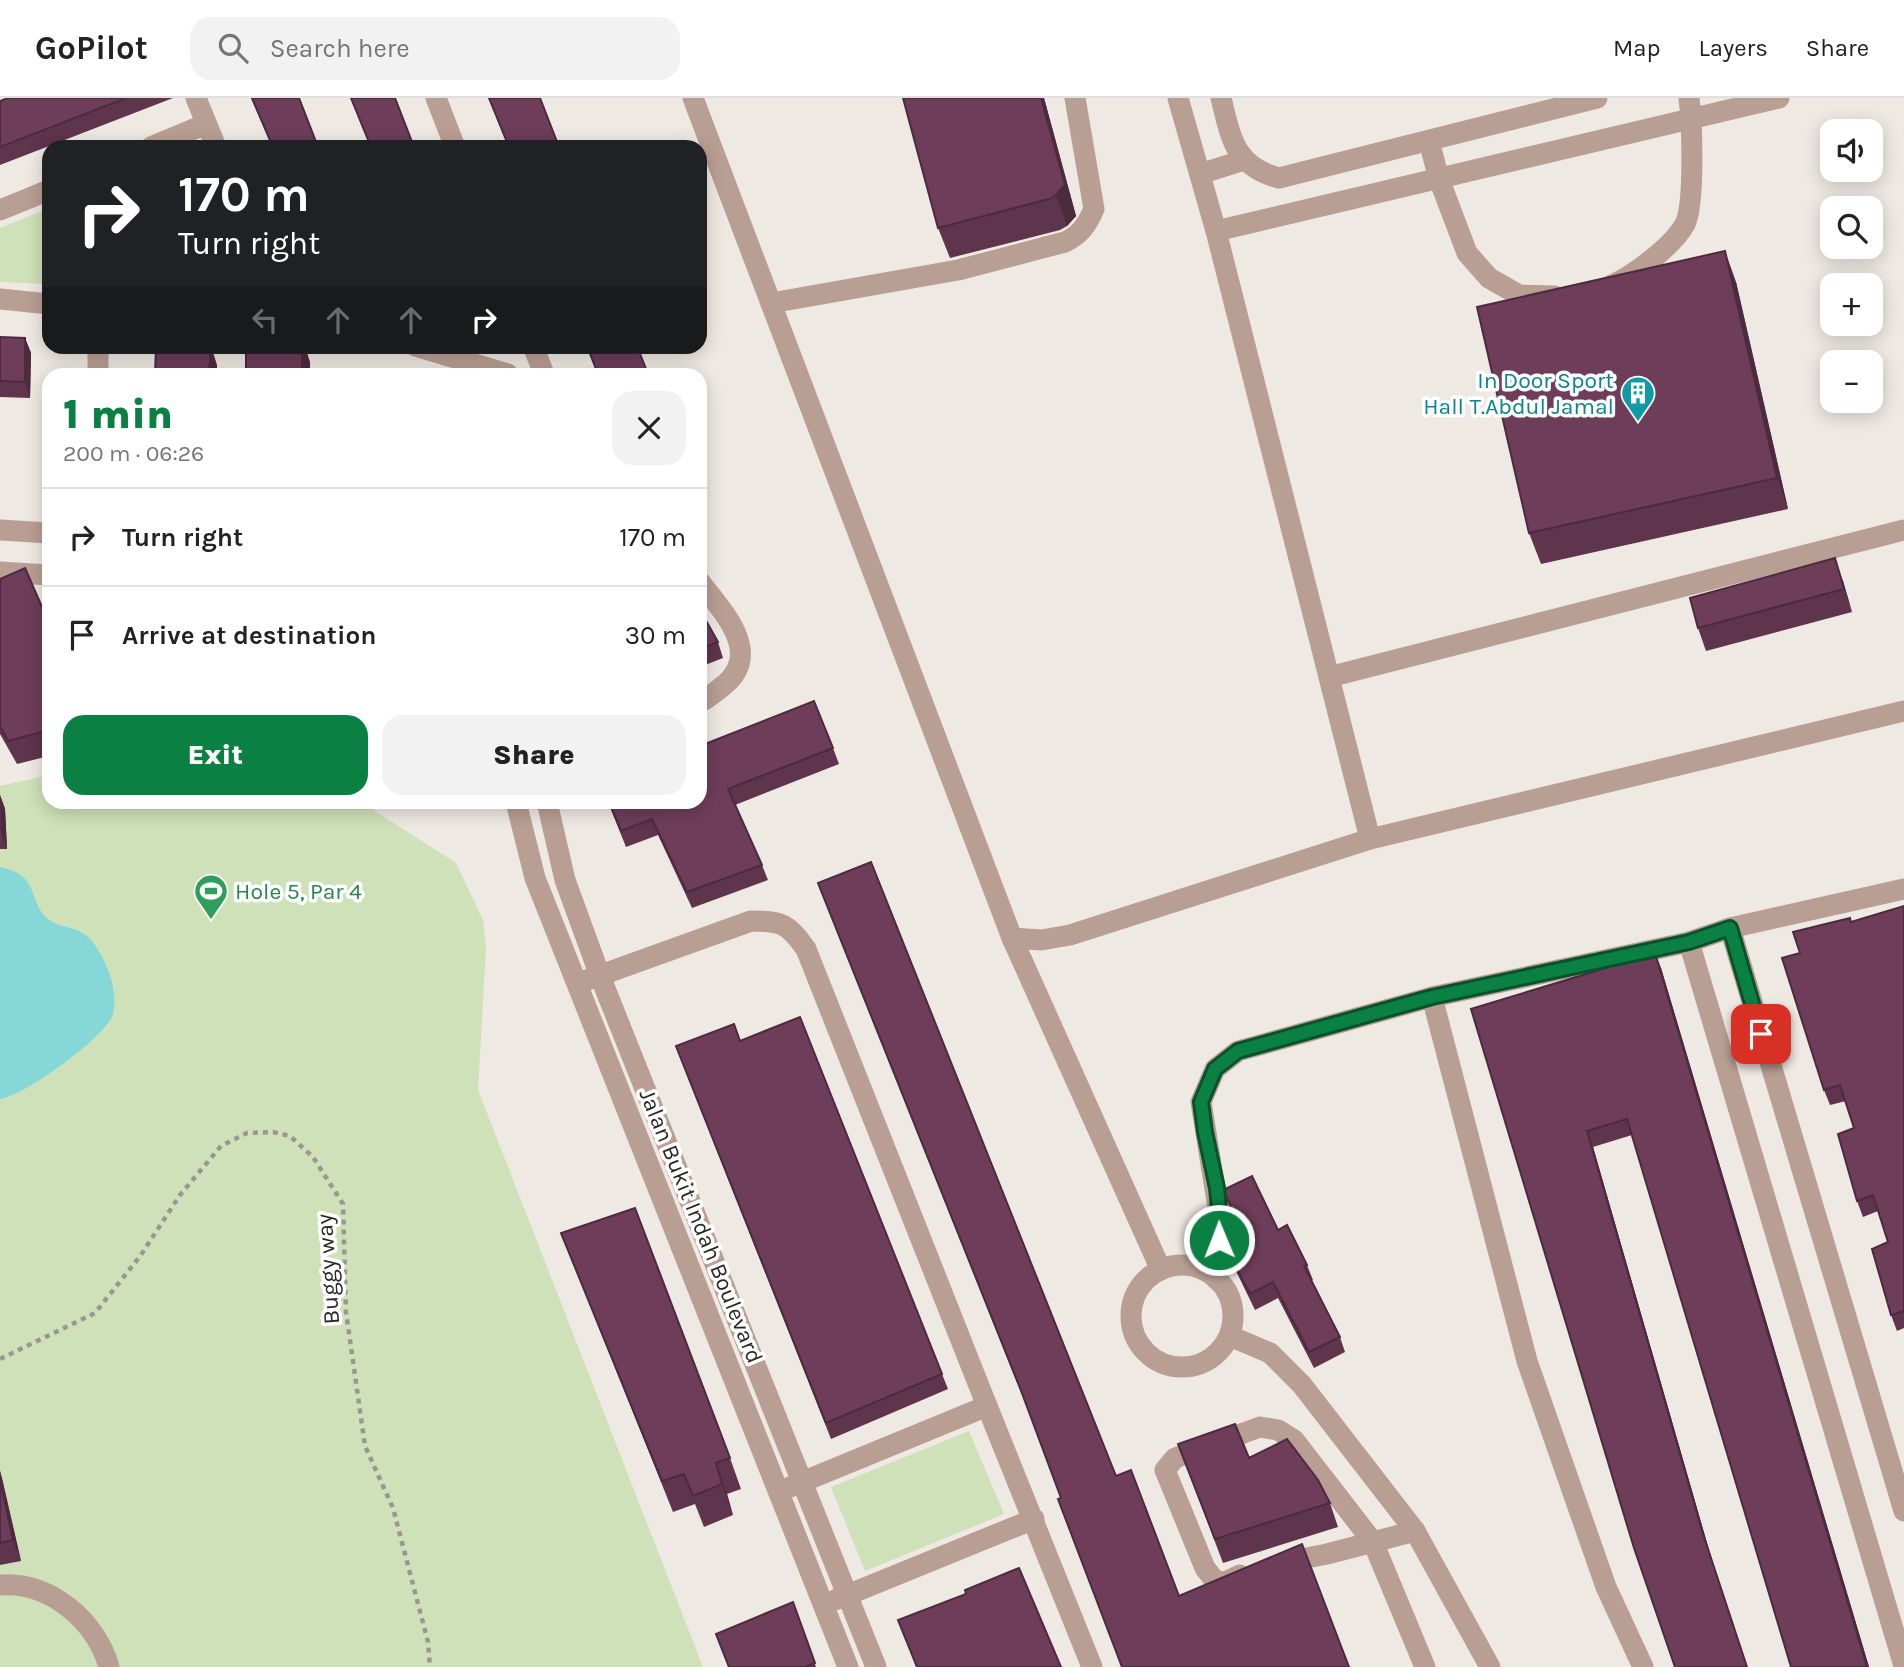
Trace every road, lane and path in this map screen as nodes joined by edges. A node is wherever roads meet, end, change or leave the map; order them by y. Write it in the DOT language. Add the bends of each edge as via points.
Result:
graph roads {
  1 [pos="196,98"];
  2 [pos="436,98"];
  3 [pos="693,98"];
  4 [pos="1075,98"];
  5 [pos="1178,98"];
  6 [pos="1221,98"];
  7 [pos="1597,98"];
  8 [pos="1779,98"];
  9 [pos="1690,108"];
  10 [pos="206,124"];
  11 [pos="168,140"];
  12 [pos="213,140"];
  13 [pos="452,140"];
  14 [pos="1429,141"];
  15 [pos="1244,160"];
  16 [pos="1200,174"];
  17 [pos="1439,178"];
  18 [pos="42,193"];
  19 [pos="0,210"];
  20 [pos="1216,231"];
  21 [pos="0,299"];
  22 [pos="42,303"];
  23 [pos="771,303"];
  24 [pos="442,354"];
  25 [pos="488,368"];
  26 [pos="0,530"];
  27 [pos="1904,530"];
  28 [pos="42,533"];
  29 [pos="4,574"];
  30 [pos="42,575"];
  31 [pos="707,591"];
  32 [pos="1328,677"];
  33 [pos="707,698"];
  34 [pos="1904,711"];
  35 [pos="518,809"];
  36 [pos="549,809"];
  37 [pos="1370,839"];
  38 [pos="1904,889"];
  39 [pos="1730,928"];
  40 [pos="1012,938"];
  41 [pos="1689,942"];
  42 [pos="600,976"];
  43 [pos="577,984"];
  44 [pos="1432,997"];
  45 [pos="1161,1270"];
  46 [pos="1217,1280"];
  47 [pos="1230,1336"];
  48 [pos="0,1359"];
  49 [pos="987,1406"];
  50 [pos="802,1482"];
  51 [pos="778,1492"];
  52 [pos="1904,1511"];
  53 [pos="1034,1519"];
  54 [pos="1415,1531"];
  55 [pos="1373,1542"];
  56 [pos="0,1585"];
  57 [pos="847,1596"];
  58 [pos="823,1604"];
  59 [pos="1904,1666"];
  60 [pos="109,1667"];
  61 [pos="430,1667"];
  62 [pos="848,1667"];
  63 [pos="876,1667"];
  64 [pos="1092,1667"];
  65 [pos="1425,1667"];
  66 [pos="1490,1667"];
  67 [pos="1643,1667"];
  1 -- 10 [label="street"];
  2 -- 13 [label="street"];
  3 -- 23 [label="street"];
  4 -- 23 [label="street" via="1094,209 1088,225 1075,237 958,270"];
  5 -- 16 [label="street"];
  6 -- 15 [label="street" via="1231,139"];
  7 -- 14 [label="street"];
  8 -- 9 [label="street"];
  9 -- 17 [label="street"];
  9 -- 17 [label="street" via="1686,222 1672,241 1624,280 1583,294 1519,295 1489,278 1467,253"];
  10 -- 11 [label="street"];
  10 -- 12 [label="street"];
  14 -- 15 [label="street" via="1279,178 1260,173"];
  14 -- 17 [label="street"];
  15 -- 16 [label="street"];
  16 -- 20 [label="street"];
  17 -- 20 [label="street"];
  18 -- 19 [label="street"];
  20 -- 32 [label="street"];
  21 -- 22 [label="street"];
  23 -- 40 [label="street"];
  24 -- 25 [label="street"];
  26 -- 28 [label="street"];
  27 -- 32 [label="street"];
  29 -- 30 [label="street"];
  31 -- 33 [label="street" via="733,625 741,653 730,680"];
  32 -- 37 [label="street"];
  34 -- 37 [label="street"];
  35 -- 43 [label="street, Jalan Bukit Indah Boulevard" via="535,878"];
  36 -- 42 [label="street" via="565,880"];
  37 -- 40 [label="street" via="1070,935"];
  38 -- 39 [label="street"];
  39 -- 41 [label="street"];
  39 -- 52 [label="street"];
  40 -- 45 [label="street"];
  41 -- 44 [label="street"];
  41 -- 59 [label="street"];
  42 -- 43 [label="street"];
  42 -- 49 [label="street" via="751,921 775,921 790,927 806,949"];
  42 -- 50 [label="street"];
  43 -- 51 [label="street, Jalan Bukit Indah Boulevard"];
  44 -- 46 [label="street" via="1238,1051 1215,1069 1201,1102 1220,1220"];
  44 -- 67 [label="street" via="1527,1361 1606,1587"];
  45 -- 46 [label="street" via="1191,1266"];
  45 -- 47 [label="street" via="1148,1278 1133,1304 1133,1331 1145,1352 1168,1366 1197,1366 1217,1354"];
  46 -- 47 [label="street" via="1232,1306"];
  47 -- 54 [label="street" via="1270,1353 1303,1385"];
  48 -- 61 [label="path, Buggy way" via="95,1313 221,1146 247,1133 289,1136 313,1157 343,1204 346,1312 365,1446 393,1508 428,1642"];
  49 -- 50 [label="street"];
  49 -- 53 [label="street"];
  50 -- 51 [label="street"];
  50 -- 57 [label="street"];
  51 -- 58 [label="street, Jalan Bukit Indah Boulevard"];
  53 -- 57 [label="street"];
  53 -- 64 [label="street"];
  54 -- 55 [label="street"];
  54 -- 66 [label="street"];
  55 -- 55 [label="street" via="1215,1581 1205,1568 1165,1470 1175,1458 1260,1427 1278,1430 1294,1440"];
  55 -- 65 [label="street"];
  56 -- 60 [label="street" via="48,1594 80,1617 104,1648"];
  57 -- 58 [label="street"];
  57 -- 63 [label="street"];
  58 -- 62 [label="street, Jalan Bukit Indah Boulevard"];
}
